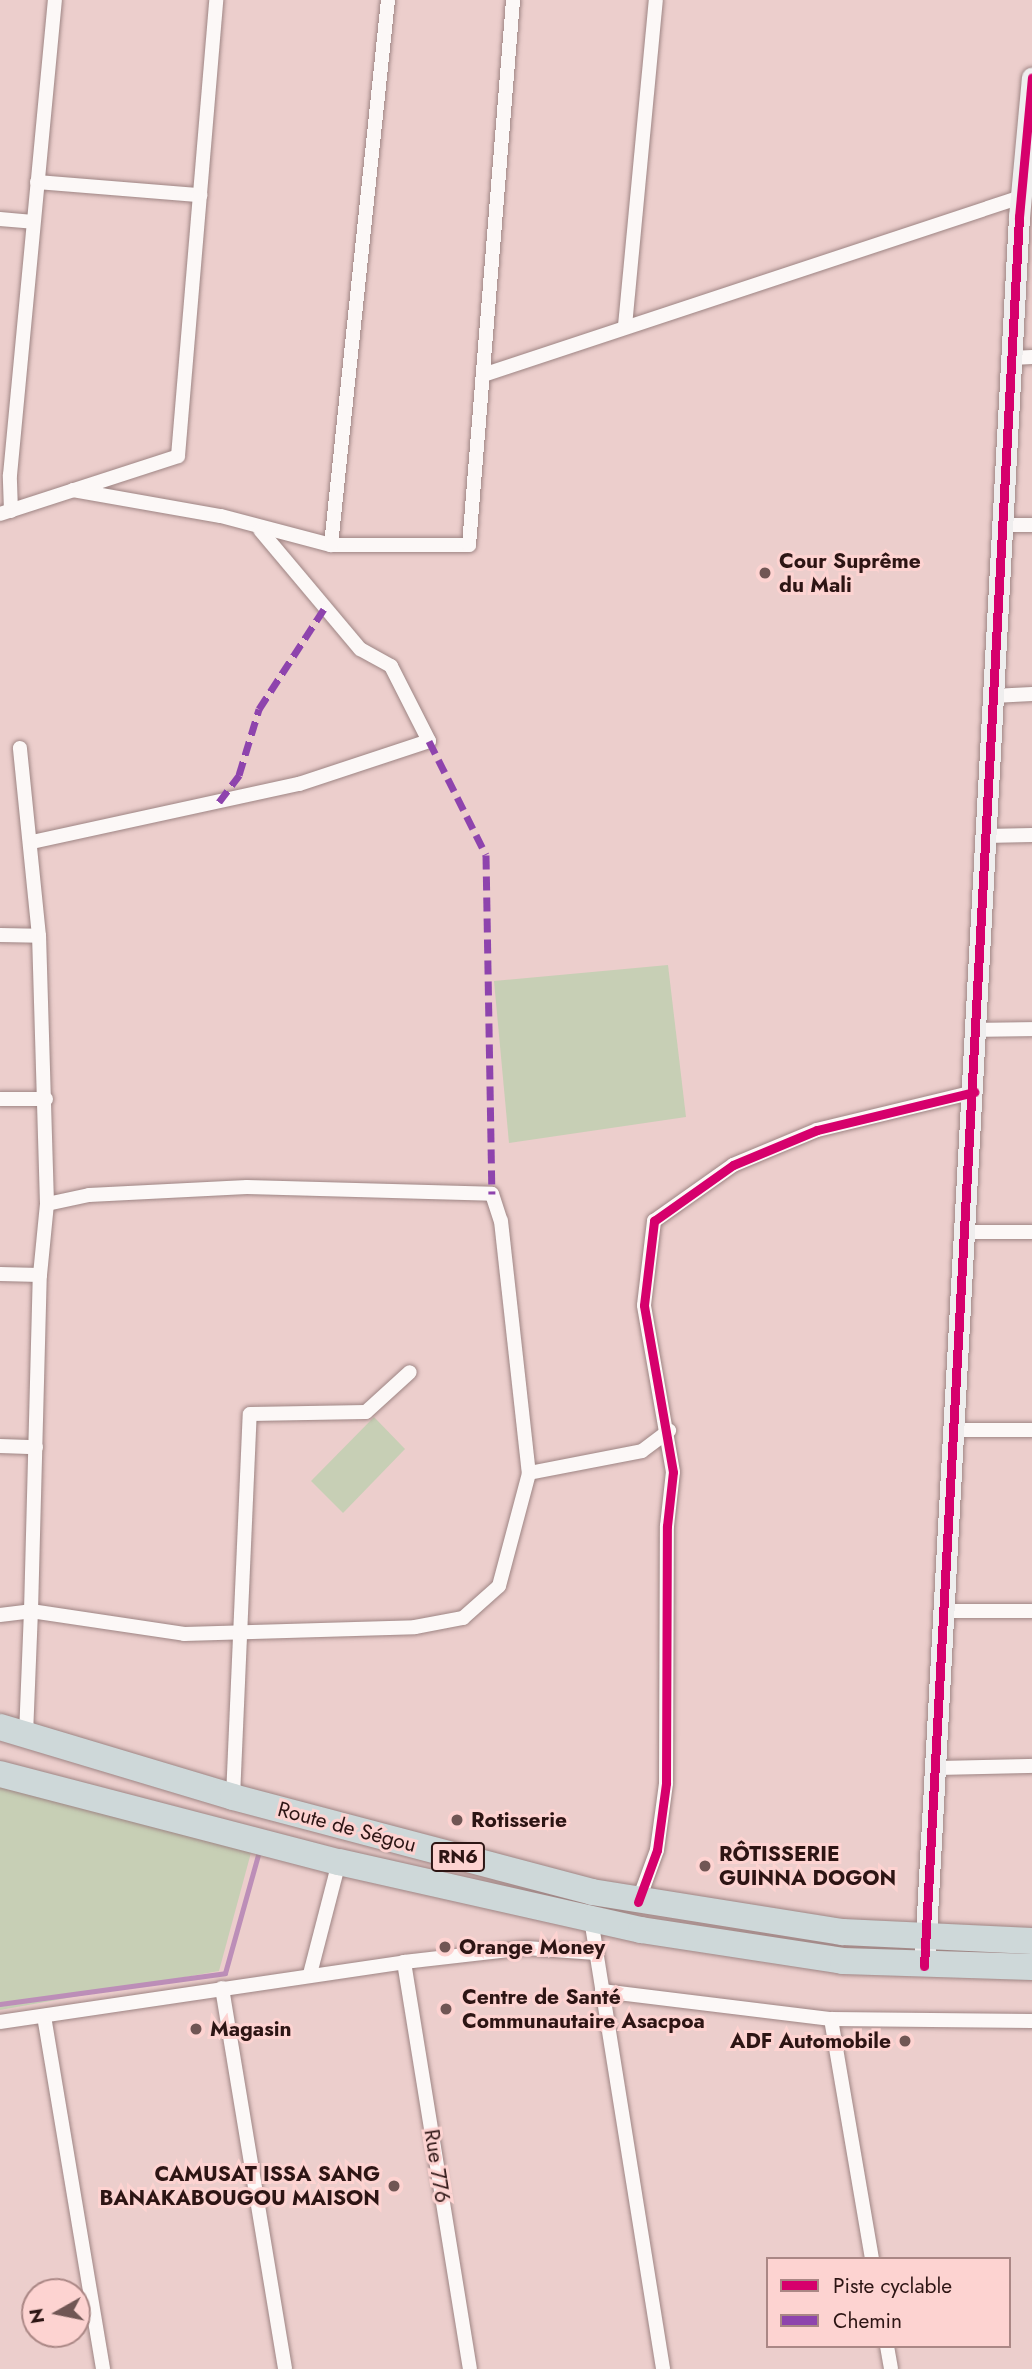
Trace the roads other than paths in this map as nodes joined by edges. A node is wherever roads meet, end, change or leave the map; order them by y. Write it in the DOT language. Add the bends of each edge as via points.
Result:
graph roads {
  1 [pos="55,0"];
  2 [pos="216,0"];
  3 [pos="388,0"];
  4 [pos="513,0"];
  5 [pos="656,0"];
  6 [pos="1032,78"];
  7 [pos="37,182"];
  8 [pos="1025,183"];
  9 [pos="200,195"];
  10 [pos="0,219"];
  11 [pos="33,222"];
  12 [pos="625,326"];
  13 [pos="1022,358"];
  14 [pos="483,375"];
  15 [pos="73,490"];
  16 [pos="5,512"];
  17 [pos="1003,525"];
  18 [pos="1032,525"];
  19 [pos="260,530"];
  20 [pos="331,545"];
  21 [pos="1032,694"];
  22 [pos="993,696"];
  23 [pos="20,748"];
  24 [pos="1032,835"];
  25 [pos="986,836"];
  26 [pos="32,842"];
  27 [pos="0,935"];
  28 [pos="39,936"];
  29 [pos="1032,1029"];
  30 [pos="976,1030"];
  31 [pos="974,1092"];
  32 [pos="0,1099"];
  33 [pos="46,1100"];
  34 [pos="47,1204"];
  35 [pos="967,1232"];
  36 [pos="1032,1232"];
  37 [pos="0,1274"];
  38 [pos="40,1275"];
  39 [pos="410,1372"];
  40 [pos="955,1430"];
  41 [pos="1032,1430"];
  42 [pos="669,1431"];
  43 [pos="0,1446"];
  44 [pos="36,1447"];
  45 [pos="529,1473"];
  46 [pos="31,1611"];
  47 [pos="943,1611"];
  48 [pos="1032,1611"];
  49 [pos="0,1615"];
  50 [pos="241,1632"];
  51 [pos="0,1727"];
  52 [pos="26,1735"];
  53 [pos="1032,1766"];
  54 [pos="934,1768"];
  55 [pos="0,1774"];
  56 [pos="233,1797"];
  57 [pos="339,1862"];
  58 [pos="638,1902"];
  59 [pos="591,1919"];
  60 [pos="926,1938"];
  61 [pos="1032,1941"];
  62 [pos="596,1953"];
  63 [pos="404,1962"];
  64 [pos="924,1966"];
  65 [pos="1032,1967"];
  66 [pos="310,1974"];
  67 [pos="222,1988"];
  68 [pos="602,1991"];
  69 [pos="44,2016"];
  70 [pos="831,2019"];
  71 [pos="1032,2021"];
  72 [pos="0,2022"];
  73 [pos="872,2257"];
  74 [pos="887,2348"];
  75 [pos="103,2369"];
  76 [pos="285,2369"];
  77 [pos="470,2369"];
  78 [pos="663,2369"];
  79 [pos="891,2369"];
  1 -- 7 [label="street"];
  2 -- 9 [label="street"];
  3 -- 20 [label="street"];
  4 -- 14 [label="street"];
  5 -- 12 [label="street"];
  6 -- 8 [label="street"];
  7 -- 9 [label="street"];
  7 -- 11 [label="street"];
  8 -- 12 [label="street"];
  8 -- 13 [label="street"];
  9 -- 15 [label="street" via="178,456"];
  10 -- 11 [label="street"];
  11 -- 16 [label="street"];
  12 -- 14 [label="street"];
  13 -- 17 [label="street"];
  14 -- 20 [label="street" via="469,545"];
  15 -- 16 [label="street"];
  15 -- 19 [label="street" via="221,516"];
  17 -- 18 [label="street"];
  17 -- 22 [label="street"];
  19 -- 20 [label="street"];
  19 -- 26 [label="street" via="360,649 391,666 429,741 299,784"];
  21 -- 22 [label="street"];
  22 -- 25 [label="street"];
  23 -- 26 [label="street"];
  24 -- 25 [label="street"];
  25 -- 30 [label="street"];
  26 -- 28 [label="street"];
  27 -- 28 [label="street"];
  28 -- 33 [label="street"];
  29 -- 30 [label="street"];
  30 -- 31 [label="street"];
  31 -- 35 [label="street"];
  31 -- 42 [label="street" via="817,1130 733,1165 654,1221 644,1305"];
  32 -- 33 [label="street"];
  33 -- 34 [label="street"];
  34 -- 38 [label="street"];
  34 -- 45 [label="street" via="89,1195 247,1187 492,1194 500,1221"];
  35 -- 36 [label="street"];
  35 -- 40 [label="street"];
  37 -- 38 [label="street"];
  38 -- 44 [label="street"];
  39 -- 50 [label="street" via="366,1412 250,1413"];
  40 -- 41 [label="street"];
  40 -- 47 [label="street"];
  42 -- 45 [label="street" via="642,1451"];
  42 -- 58 [label="street" via="673,1472 667,1526 666,1783 657,1850"];
  43 -- 44 [label="street"];
  44 -- 46 [label="street"];
  45 -- 50 [label="street" via="499,1586 463,1618 415,1627"];
  46 -- 49 [label="street"];
  46 -- 50 [label="street" via="184,1634"];
  46 -- 52 [label="street"];
  47 -- 48 [label="street"];
  47 -- 54 [label="street"];
  50 -- 56 [label="street"];
  51 -- 52 [label="highway, Route de Ségou / RN6"];
  52 -- 56 [label="highway, Route de Ségou / RN6"];
  53 -- 54 [label="street"];
  54 -- 60 [label="street"];
  55 -- 57 [label="highway, Route de Ségou / RN6"];
  56 -- 58 [label="highway, Route de Ségou / RN6" via="515,1875"];
  57 -- 59 [label="highway, Route de Ségou / RN6"];
  57 -- 66 [label="street"];
  58 -- 60 [label="highway, Route de Ségou / RN6" via="843,1932"];
  59 -- 62 [label="street"];
  59 -- 64 [label="highway, Route de Ségou / RN6" via="843,1961"];
  60 -- 61 [label="highway, Route de Ségou / RN6"];
  60 -- 64 [label="street"];
  62 -- 63 [label="street" via="526,1948"];
  62 -- 68 [label="street"];
  63 -- 66 [label="street"];
  63 -- 77 [label="street, Rue 776"];
  64 -- 65 [label="highway, Route de Ségou / RN6"];
  66 -- 67 [label="street"];
  67 -- 69 [label="street"];
  67 -- 76 [label="street"];
  68 -- 70 [label="street"];
  68 -- 78 [label="street"];
  69 -- 72 [label="street"];
  69 -- 75 [label="street"];
  70 -- 71 [label="street"];
  70 -- 73 [label="street"];
  74 -- 79 [label="street"];
}
